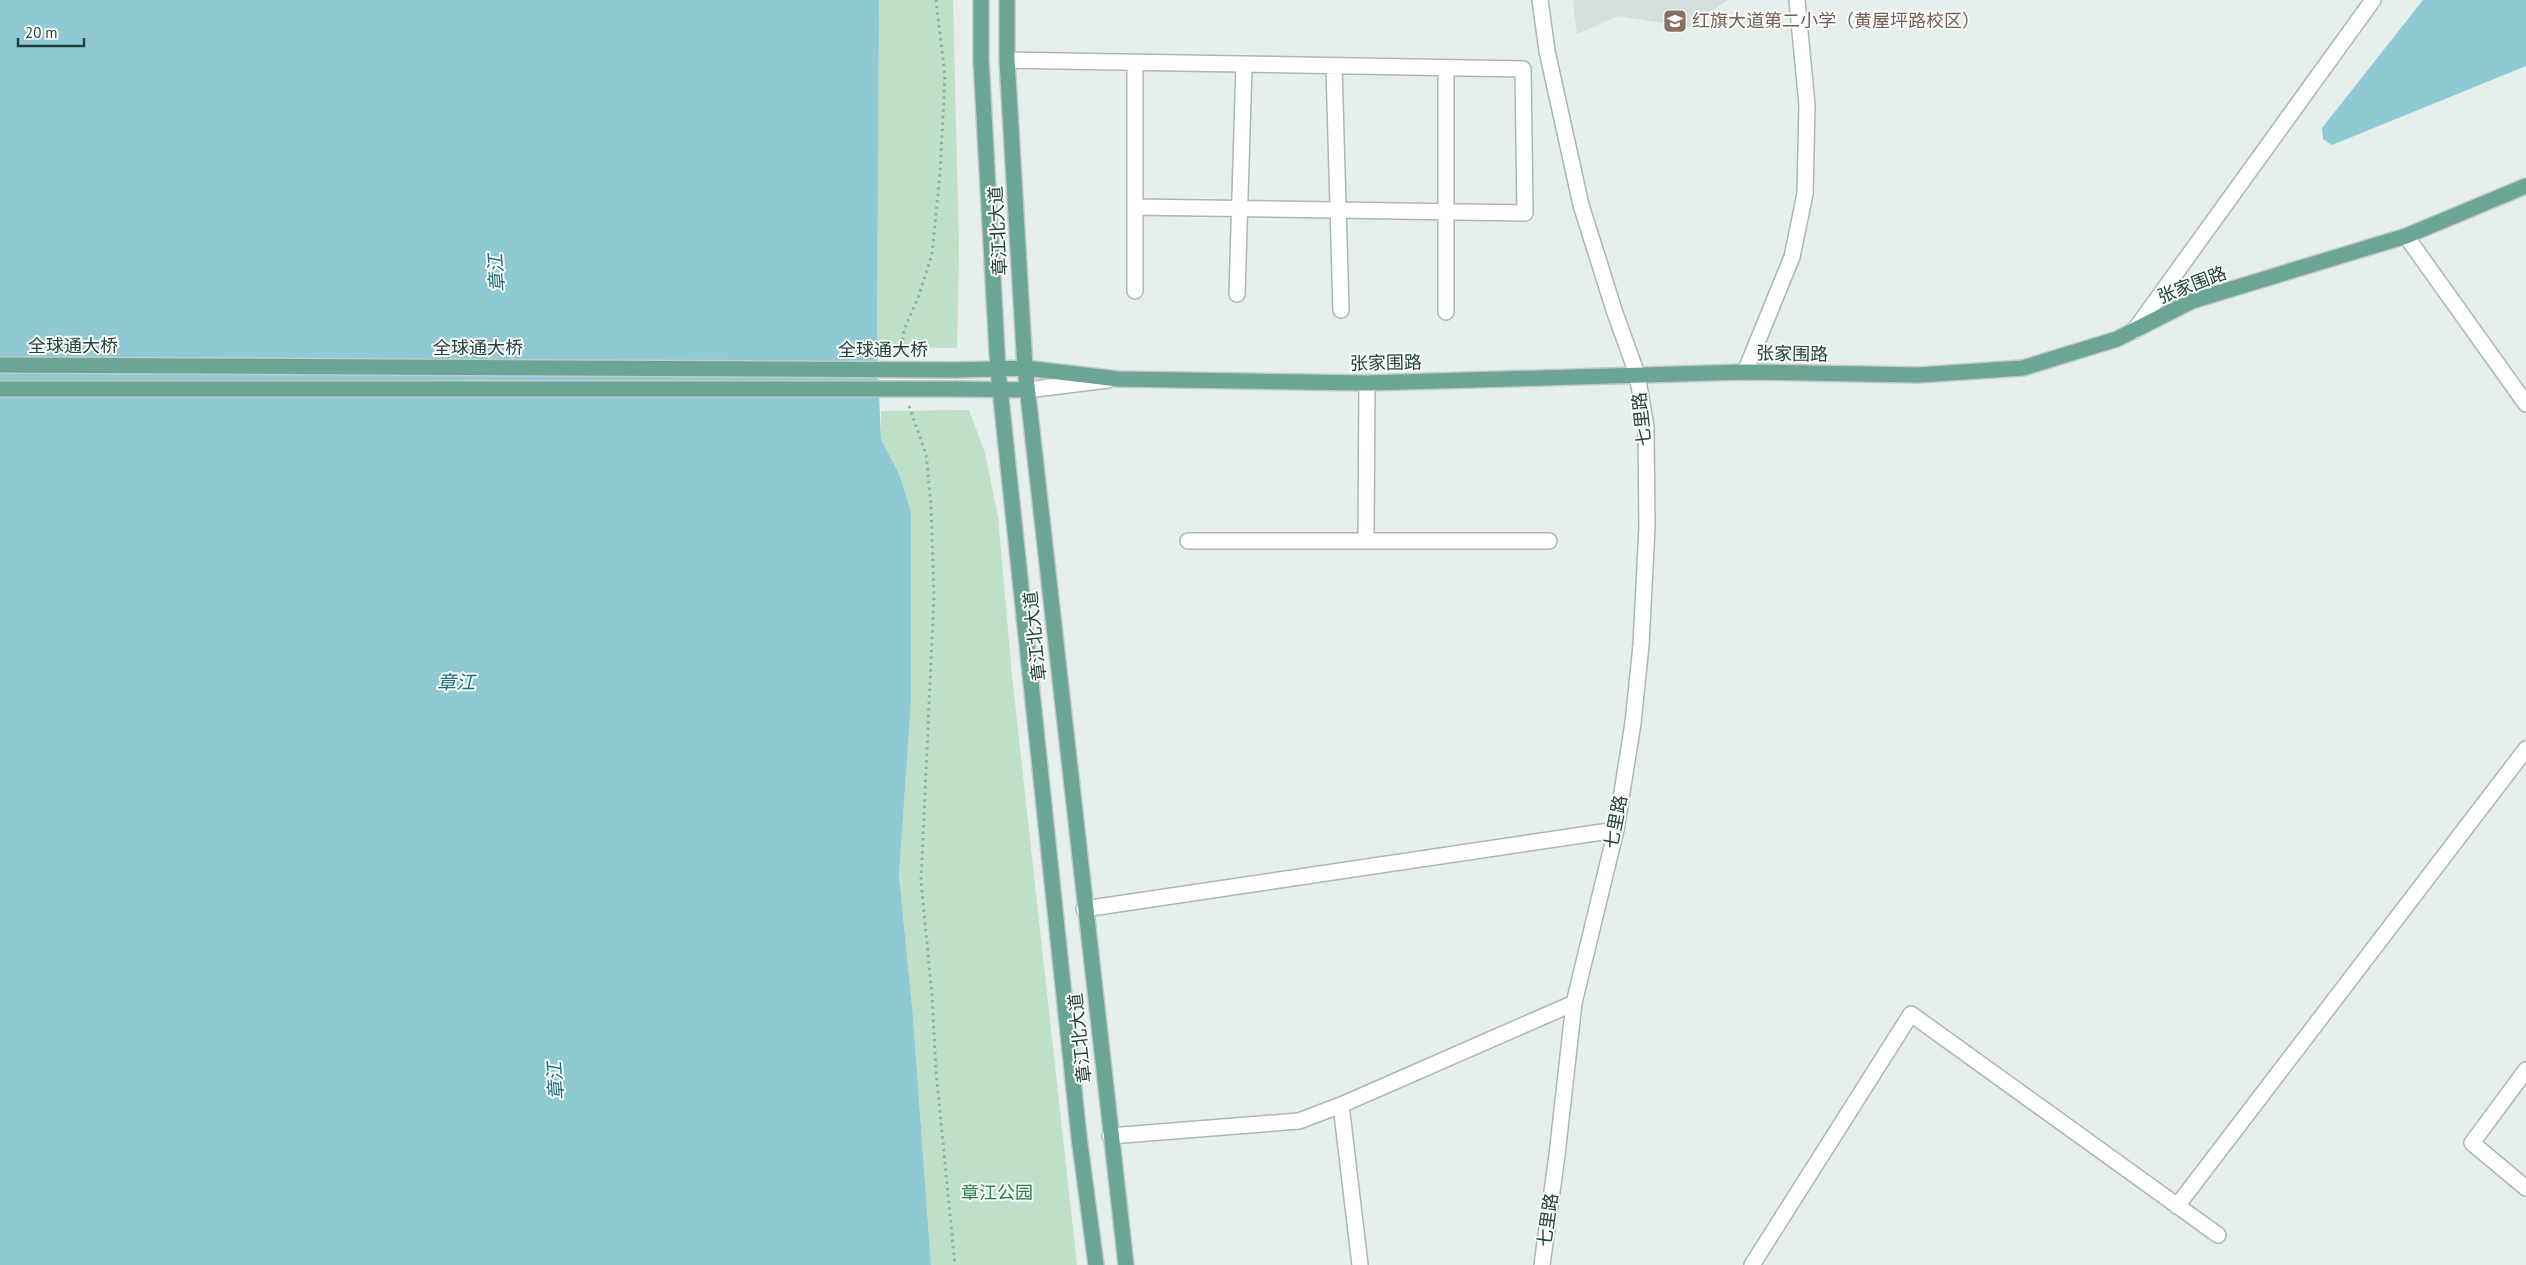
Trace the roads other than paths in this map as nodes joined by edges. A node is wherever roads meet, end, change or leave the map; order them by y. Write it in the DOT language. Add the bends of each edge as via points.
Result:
graph roads {
  1 [pos="981,0"];
  2 [pos="1007,0"];
  3 [pos="1540,0"];
  4 [pos="1797,0"];
  5 [pos="2373,0"];
  6 [pos="1007,60"];
  7 [pos="1136,64"];
  8 [pos="1244,65"];
  9 [pos="1334,66"];
  10 [pos="1446,68"];
  11 [pos="2526,186"];
  12 [pos="1135,207"];
  13 [pos="1338,208"];
  14 [pos="1240,209"];
  15 [pos="1446,211"];
  16 [pos="2406,236"];
  17 [pos="1135,291"];
  18 [pos="1237,294"];
  19 [pos="1341,310"];
  20 [pos="1446,312"];
  21 [pos="2134,331"];
  22 [pos="0,365"];
  23 [pos="1025,368"];
  24 [pos="998,370"];
  25 [pos="1746,372"];
  26 [pos="1637,374"];
  27 [pos="1118,379"];
  28 [pos="1367,383"];
  29 [pos="0,389"];
  30 [pos="1000,390"];
  31 [pos="1027,390"];
  32 [pos="2526,404"];
  33 [pos="1366,541"];
  34 [pos="1549,541"];
  35 [pos="1188,542"];
  36 [pos="2526,749"];
  37 [pos="1616,830"];
  38 [pos="1084,909"];
  39 [pos="1574,1004"];
  40 [pos="2526,1070"];
  41 [pos="1341,1105"];
  42 [pos="1110,1136"];
  43 [pos="2526,1188"];
  44 [pos="2177,1206"];
  45 [pos="2218,1235"];
  46 [pos="1096,1265"];
  47 [pos="1126,1265"];
  48 [pos="1360,1265"];
  49 [pos="1542,1265"];
  50 [pos="1752,1265"];
  1 -- 24 [label="main road, 章江北大道" via="981,60"];
  2 -- 6 [label="main road, 章江北大道"];
  3 -- 26 [label="street, 七里路" via="1547,51 1581,205"];
  4 -- 25 [label="street" via="1807,105 1805,194 1792,257"];
  5 -- 21 [label="street"];
  6 -- 7 [label="street"];
  6 -- 23 [label="main road, 章江北大道"];
  7 -- 8 [label="street"];
  7 -- 12 [label="street"];
  8 -- 9 [label="street"];
  8 -- 14 [label="street"];
  9 -- 10 [label="street"];
  9 -- 13 [label="street"];
  10 -- 15 [label="street"];
  10 -- 15 [label="street" via="1523,69 1525,213"];
  11 -- 16 [label="main road, 张家围路"];
  12 -- 14 [label="street"];
  12 -- 17 [label="street"];
  13 -- 14 [label="street"];
  13 -- 15 [label="street"];
  13 -- 19 [label="street"];
  14 -- 18 [label="street"];
  15 -- 20 [label="street"];
  16 -- 21 [label="main road, 张家围路" via="2192,301"];
  16 -- 32 [label="street"];
  21 -- 25 [label="main road, 张家围路" via="2023,368 1919,375"];
  22 -- 24 [label="main road, 全球通大桥, bridge"];
  23 -- 24 [label="main road, 张家围路"];
  23 -- 27 [label="main road, 张家围路"];
  23 -- 31 [label="main road, 章江北大道"];
  24 -- 30 [label="main road, 章江北大道"];
  25 -- 26 [label="main road, 张家围路"];
  26 -- 28 [label="main road, 张家围路"];
  26 -- 37 [label="street, 七里路" via="1646,427 1647,528 1633,723"];
  27 -- 28 [label="main road, 张家围路"];
  27 -- 31 [label="street"];
  28 -- 33 [label="street"];
  29 -- 30 [label="main road, bridge"];
  30 -- 31 [label="main road"];
  30 -- 46 [label="main road, 章江北大道" via="1078,1128"];
  31 -- 38 [label="main road, 章江北大道"];
  33 -- 34 [label="street"];
  33 -- 35 [label="street"];
  36 -- 44 [label="street"];
  37 -- 38 [label="street"];
  37 -- 39 [label="street, 七里路"];
  38 -- 42 [label="main road, 章江北大道"];
  39 -- 41 [label="street"];
  39 -- 49 [label="street, 七里路"];
  40 -- 43 [label="street" via="2472,1143"];
  41 -- 42 [label="street" via="1299,1121"];
  41 -- 48 [label="street"];
  42 -- 47 [label="main road, 章江北大道"];
  44 -- 45 [label="street"];
  44 -- 50 [label="street" via="1911,1014"];
}
